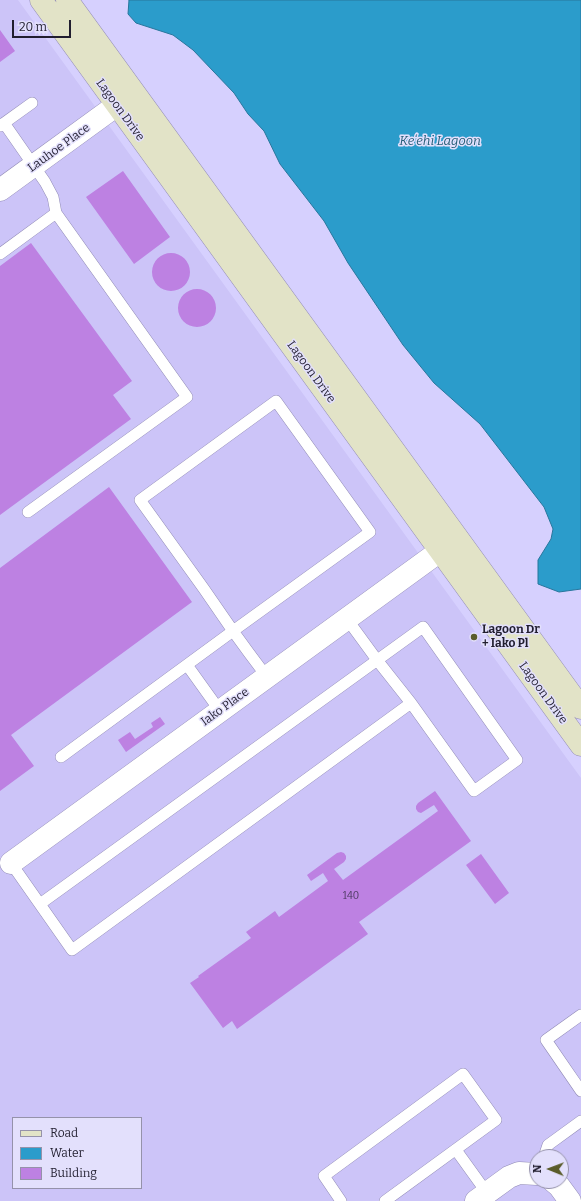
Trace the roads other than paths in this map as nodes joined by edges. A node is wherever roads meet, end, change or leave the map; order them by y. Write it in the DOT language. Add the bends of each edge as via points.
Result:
graph roads {
  1 [pos="41,0"];
  2 [pos="67,0"];
  3 [pos="126,99"];
  4 [pos="32,103"];
  5 [pos="2,124"];
  6 [pos="34,166"];
  7 [pos="0,190"];
  8 [pos="56,213"];
  9 [pos="0,254"];
  10 [pos="28,512"];
  11 [pos="458,538"];
  12 [pos="440,551"];
  13 [pos="347,618"];
  14 [pos="233,631"];
  15 [pos="377,660"];
  16 [pos="187,665"];
  17 [pos="267,677"];
  18 [pos="411,703"];
  19 [pos="581,708"];
  20 [pos="220,711"];
  21 [pos="581,745"];
  22 [pos="61,757"];
  23 [pos="11,863"];
  24 [pos="40,904"];
  25 [pos="581,1015"];
  26 [pos="581,1091"];
  27 [pos="581,1121"];
  28 [pos="547,1149"];
  29 [pos="456,1150"];
  30 [pos="529,1174"];
  31 [pos="562,1189"];
  32 [pos="482,1197"];
  33 [pos="341,1201"];
  34 [pos="385,1201"];
  35 [pos="570,1201"];
  1 -- 3 [label="street, Lagoon Drive"];
  2 -- 3 [label="street, Lagoon Drive"];
  3 -- 6 [label="street, Lauhoe Place"];
  3 -- 11 [label="street, Lagoon Drive"];
  3 -- 12 [label="street, Lagoon Drive"];
  4 -- 5 [label="lane"];
  5 -- 6 [label="lane"];
  6 -- 7 [label="street, Lauhoe Place"];
  6 -- 8 [label="lane" via="52,196"];
  8 -- 9 [label="lane"];
  8 -- 10 [label="lane" via="187,397"];
  11 -- 12 [label="street"];
  11 -- 19 [label="street, Lagoon Drive"];
  12 -- 13 [label="street, Iako Place"];
  12 -- 21 [label="street, Lagoon Drive"];
  13 -- 15 [label="lane"];
  13 -- 17 [label="street, Iako Place"];
  14 -- 14 [label="lane" via="370,532 276,402 140,500"];
  14 -- 16 [label="lane"];
  14 -- 17 [label="lane"];
  15 -- 18 [label="lane"];
  15 -- 18 [label="lane" via="423,628 517,760 474,791"];
  15 -- 24 [label="lane"];
  16 -- 20 [label="lane"];
  16 -- 22 [label="lane"];
  17 -- 20 [label="street, Iako Place"];
  18 -- 24 [label="lane" via="72,950"];
  20 -- 23 [label="street, Iako Place"];
  23 -- 24 [label="lane"];
  25 -- 26 [label="lane" via="546,1040"];
  27 -- 28 [label="lane" via="548,1145"];
  29 -- 32 [label="lane"];
  29 -- 33 [label="lane" via="496,1120 463,1074 324,1176"];
  29 -- 34 [label="lane"];
  30 -- 32 [label="street" via="519,1173 509,1177"];
  31 -- 35 [label="street"];
}
